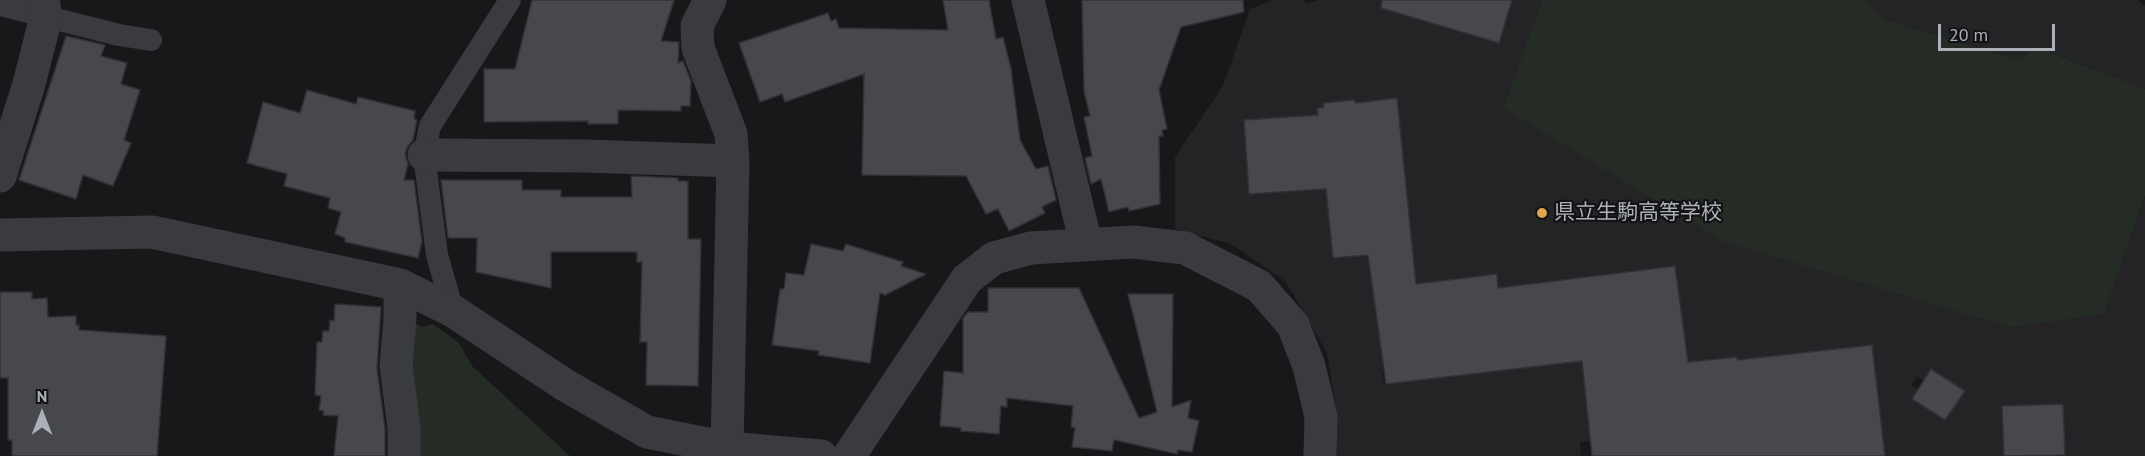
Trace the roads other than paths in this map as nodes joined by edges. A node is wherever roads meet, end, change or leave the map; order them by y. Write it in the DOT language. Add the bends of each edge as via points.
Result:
graph roads {
  1 [pos="510,0"];
  2 [pos="710,0"];
  3 [pos="1028,0"];
  4 [pos="0,5"];
  5 [pos="44,8"];
  6 [pos="151,40"];
  7 [pos="424,155"];
  8 [pos="733,161"];
  9 [pos="0,176"];
  10 [pos="0,235"];
  11 [pos="1086,244"];
  12 [pos="400,285"];
  13 [pos="453,310"];
  14 [pos="647,432"];
  15 [pos="727,448"];
  16 [pos="404,456"];
  17 [pos="689,456"];
  18 [pos="821,456"];
  19 [pos="849,456"];
  20 [pos="1320,456"];
  1 -- 7 [label="lane" via="430,126"];
  2 -- 8 [label="street" via="697,26 698,48 731,134"];
  3 -- 11 [label="street"];
  4 -- 5 [label="lane"];
  5 -- 6 [label="lane" via="119,35"];
  5 -- 9 [label="street" via="29,84"];
  7 -- 8 [label="street"];
  7 -- 13 [label="lane" via="437,255"];
  8 -- 15 [label="street"];
  10 -- 12 [label="street" via="152,232"];
  11 -- 19 [label="street" via="1031,248 994,258 967,279"];
  11 -- 20 [label="street" via="1132,242 1185,248 1259,286 1293,326 1309,366 1321,417"];
  12 -- 13 [label="street"];
  12 -- 16 [label="street" via="396,366 405,428"];
  13 -- 14 [label="street" via="565,385"];
  14 -- 15 [label="street"];
  14 -- 17 [label="street"];
  15 -- 18 [label="street"];
}
